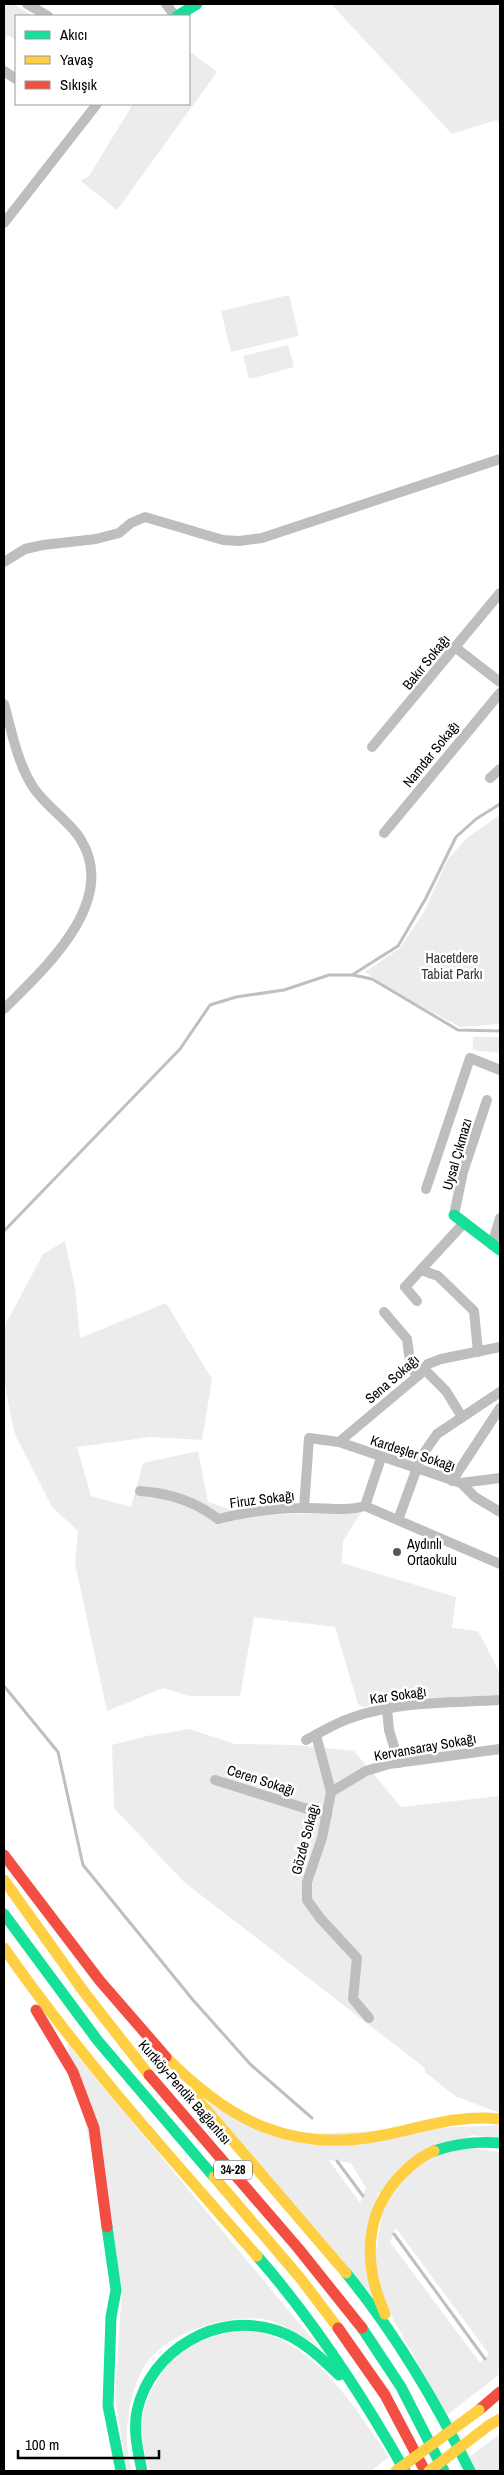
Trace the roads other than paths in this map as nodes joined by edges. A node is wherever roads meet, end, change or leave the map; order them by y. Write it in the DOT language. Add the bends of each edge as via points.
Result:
graph roads {
  1 [pos="27,4"];
  2 [pos="166,4"];
  3 [pos="197,4"];
  4 [pos="46,15"];
  5 [pos="175,15"];
  6 [pos="178,15"];
  7 [pos="4,71"];
  8 [pos="15,77"];
  9 [pos="96,105"];
  10 [pos="4,223"];
  11 [pos="500,459"];
  12 [pos="4,562"];
  13 [pos="500,593"];
  14 [pos="456,648"];
  15 [pos="500,682"];
  16 [pos="500,693"];
  17 [pos="4,704"];
  18 [pos="372,747"];
  19 [pos="500,769"];
  20 [pos="490,778"];
  21 [pos="384,833"];
  22 [pos="4,1009"];
  23 [pos="500,1070"];
  24 [pos="487,1100"];
  25 [pos="426,1189"];
  26 [pos="454,1215"];
  27 [pos="500,1218"];
  28 [pos="464,1223"];
  29 [pos="496,1247"];
  30 [pos="421,1270"];
  31 [pos="417,1302"];
  32 [pos="384,1312"];
  33 [pos="500,1347"];
  34 [pos="478,1352"];
  35 [pos="422,1372"];
  36 [pos="500,1392"];
  37 [pos="500,1408"];
  38 [pos="462,1417"];
  39 [pos="339,1442"];
  40 [pos="381,1458"];
  41 [pos="416,1470"];
  42 [pos="500,1478"];
  43 [pos="457,1482"];
  44 [pos="140,1491"];
  45 [pos="364,1506"];
  46 [pos="304,1508"];
  47 [pos="500,1512"];
  48 [pos="398,1520"];
  49 [pos="500,1564"];
  50 [pos="500,1700"];
  51 [pos="388,1709"];
  52 [pos="316,1735"];
  53 [pos="306,1740"];
  54 [pos="500,1749"];
  55 [pos="399,1763"];
  56 [pos="215,1780"];
  57 [pos="331,1792"];
  58 [pos="327,1815"];
  59 [pos="4,1855"];
  60 [pos="4,1880"];
  61 [pos="4,1914"];
  62 [pos="4,1948"];
  63 [pos="4,1953"];
  64 [pos="370,2018"];
  65 [pos="136,2026"];
  66 [pos="500,2119"];
  67 [pos="500,2143"];
  68 [pos="401,2346"];
  69 [pos="500,2392"];
  70 [pos="500,2415"];
  71 [pos="500,2419"];
  72 [pos="488,2426"];
  73 [pos="384,2432"];
  74 [pos="121,2471"];
  75 [pos="142,2471"];
  76 [pos="396,2471"];
  77 [pos="404,2471"];
  78 [pos="425,2471"];
  79 [pos="429,2471"];
  80 [pos="444,2471"];
  81 [pos="470,2471"];
  1 -- 4 [label="street"];
  2 -- 5 [label="street"];
  3 -- 6 [label="main road"];
  7 -- 8 [label="street"];
  9 -- 10 [label="street"];
  11 -- 12 [label="street" via="262,538 239,542 223,540 145,517 119,533 25,549"];
  13 -- 14 [label="street, Bakır Sokağı"];
  14 -- 15 [label="street"];
  14 -- 18 [label="street, Bakır Sokağı"];
  16 -- 21 [label="street, Namdar Sokağı"];
  17 -- 22 [label="street" via="21,764 48,806 81,838 90,858 93,879 86,904 59,953"];
  19 -- 20 [label="street"];
  23 -- 25 [label="street" via="470,1058"];
  24 -- 26 [label="street, Uysal Çıkmazı"];
  26 -- 28 [label="main road"];
  27 -- 29 [label="street"];
  28 -- 29 [label="main road"];
  28 -- 30 [label="street"];
  30 -- 31 [label="street" via="405,1287"];
  30 -- 34 [label="street" via="438,1276 474,1311"];
  32 -- 35 [label="street" via="407,1339 411,1369"];
  33 -- 34 [label="street, Sena Sokağı"];
  34 -- 35 [label="street, Sena Sokağı" via="441,1359 428,1364"];
  35 -- 38 [label="street" via="446,1391"];
  35 -- 39 [label="street, Sena Sokağı"];
  36 -- 38 [label="street"];
  37 -- 43 [label="street"];
  38 -- 41 [label="street" via="437,1434 421,1456"];
  39 -- 40 [label="street, Kardeşler Sokağı"];
  39 -- 46 [label="street, Kardeşler Sokağı" via="308,1438"];
  40 -- 41 [label="street, Kardeşler Sokağı"];
  40 -- 45 [label="street"];
  41 -- 43 [label="street, Kardeşler Sokağı"];
  41 -- 48 [label="street"];
  42 -- 43 [label="street"];
  43 -- 47 [label="street, Kardeşler Sokağı" via="475,1498"];
  44 -- 46 [label="street, Firuz Sokağı" via="165,1492 218,1518 248,1511"];
  45 -- 46 [label="street, Firuz Sokağı" via="348,1511 329,1507"];
  45 -- 48 [label="street"];
  48 -- 49 [label="street"];
  50 -- 51 [label="street, Kar Sokağı"];
  51 -- 52 [label="street, Kar Sokağı" via="349,1718"];
  51 -- 55 [label="street" via="389,1730"];
  52 -- 53 [label="street, Kar Sokağı"];
  52 -- 57 [label="street"];
  54 -- 55 [label="street, Kervansaray Sokağı"];
  55 -- 57 [label="street, Kervansaray Sokağı" via="366,1771"];
  56 -- 58 [label="street, Ceren Sokağı"];
  57 -- 58 [label="street, Gözde Sokağı"];
  58 -- 64 [label="street, Gözde Sokağı" via="308,1882 307,1900 357,1958 353,1999"];
  59 -- 65 [label="main road"];
  60 -- 80 [label="main road, Kurtköy-Pendik Bağlantısı / 34-28" via="104,2019 170,2100 278,2221 372,2341 421,2421"];
  61 -- 78 [label="main road, 34-28" via="95,2037 305,2283 379,2385"];
  62 -- 73 [label="main road" via="86,2058 288,2293 339,2362"];
  63 -- 74 [label="main road" via="73,2072 94,2128 116,2290 111,2317 108,2406"];
  65 -- 66 [label="main road" via="210,2098 275,2131 314,2140 360,2140 475,2117"];
  65 -- 68 [label="main road" via="340,2266"];
  67 -- 68 [label="main road" via="469,2141 431,2151 397,2177 379,2204 371,2233 370,2265 377,2296"];
  68 -- 81 [label="main road"];
  69 -- 76 [label="main road, bridge"];
  70 -- 72 [label="main road"];
  71 -- 72 [label="main road"];
  72 -- 79 [label="main road, bridge"];
  73 -- 75 [label="main road" via="341,2376 311,2349 268,2328 216,2329 188,2339 172,2350 146,2382 135,2416 133,2436"];
  73 -- 77 [label="main road"];
}
